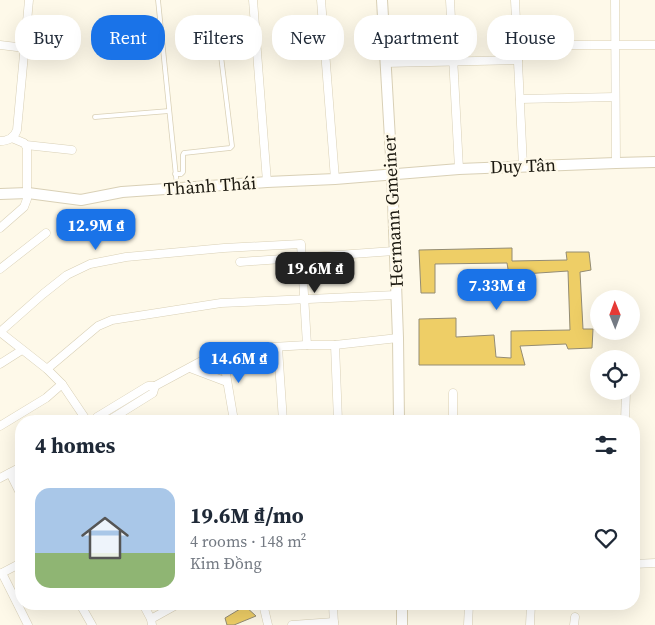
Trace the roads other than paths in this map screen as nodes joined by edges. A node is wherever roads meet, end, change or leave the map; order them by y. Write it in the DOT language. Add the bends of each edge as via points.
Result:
graph roads {
  1 [pos="29,0"];
  2 [pos="158,0"];
  3 [pos="253,0"];
  4 [pos="321,0"];
  5 [pos="382,0"];
  6 [pos="450,0"];
  7 [pos="515,0"];
  8 [pos="615,0"];
  9 [pos="28,15"];
  10 [pos="516,15"];
  11 [pos="0,45"];
  12 [pos="574,45"];
  13 [pos="616,45"];
  14 [pos="655,45"];
  15 [pos="15,47"];
  16 [pos="24,60"];
  17 [pos="221,60"];
  18 [pos="518,60"];
  19 [pos="454,61"];
  20 [pos="385,63"];
  21 [pos="615,97"];
  22 [pos="520,99"];
  23 [pos="169,111"];
  24 [pos="95,117"];
  25 [pos="12,138"];
  26 [pos="0,140"];
  27 [pos="26,145"];
  28 [pos="72,150"];
  29 [pos="655,162"];
  30 [pos="616,163"];
  31 [pos="523,166"];
  32 [pos="459,169"];
  33 [pos="175,174"];
  34 [pos="392,174"];
  35 [pos="334,179"];
  36 [pos="267,182"];
  37 [pos="177,188"];
  38 [pos="28,192"];
  39 [pos="0,194"];
  40 [pos="0,228"];
  41 [pos="46,233"];
  42 [pos="394,251"];
  43 [pos="302,257"];
  44 [pos="240,262"];
  45 [pos="0,269"];
  46 [pos="396,294"];
  47 [pos="304,299"];
  48 [pos="0,332"];
  49 [pos="398,338"];
  50 [pos="307,345"];
  51 [pos="335,345"];
  52 [pos="278,348"];
  53 [pos="22,350"];
  54 [pos="222,350"];
  55 [pos="0,364"];
  56 [pos="190,368"];
  57 [pos="47,369"];
  58 [pos="227,382"];
  59 [pos="62,384"];
  60 [pos="155,386"];
  61 [pos="453,393"];
  62 [pos="626,400"];
  63 [pos="117,404"];
  64 [pos="122,413"];
  65 [pos="18,415"];
  66 [pos="83,415"];
  67 [pos="100,415"];
  68 [pos="118,415"];
  69 [pos="233,415"];
  70 [pos="283,415"];
  71 [pos="338,415"];
  72 [pos="399,415"];
  73 [pos="454,415"];
  74 [pos="625,415"];
  75 [pos="15,417"];
  76 [pos="0,426"];
  77 [pos="15,471"];
  78 [pos="10,473"];
  79 [pos="0,478"];
  80 [pos="15,483"];
  81 [pos="655,563"];
  82 [pos="640,564"];
  83 [pos="15,566"];
  84 [pos="1,573"];
  85 [pos="15,600"];
  86 [pos="20,610"];
  87 [pos="83,610"];
  88 [pos="146,610"];
  89 [pos="169,610"];
  90 [pos="264,610"];
  91 [pos="333,610"];
  92 [pos="402,610"];
  93 [pos="468,610"];
  94 [pos="531,610"];
  95 [pos="151,622"];
  96 [pos="334,623"];
  97 [pos="28,625"];
  98 [pos="92,625"];
  99 [pos="268,625"];
  100 [pos="292,625"];
  101 [pos="402,625"];
  102 [pos="468,625"];
  103 [pos="530,625"];
  1 -- 9 [label="street"];
  2 -- 23 [label="lane"];
  3 -- 36 [label="street"];
  4 -- 35 [label="street"];
  5 -- 20 [label="street, Hermann Gmeiner"];
  6 -- 19 [label="street"];
  7 -- 10 [label="street"];
  8 -- 13 [label="street"];
  11 -- 15 [label="street"];
  12 -- 13 [label="street"];
  13 -- 14 [label="street"];
  13 -- 21 [label="street"];
  16 -- 25 [label="street" via="17,130"];
  17 -- 33 [label="lane" via="232,146 184,153 183,172"];
  18 -- 19 [label="street"];
  18 -- 22 [label="street"];
  19 -- 20 [label="street"];
  19 -- 32 [label="street"];
  20 -- 34 [label="street, Hermann Gmeiner"];
  21 -- 22 [label="street"];
  21 -- 30 [label="street"];
  22 -- 31 [label="street"];
  23 -- 24 [label="lane"];
  23 -- 33 [label="lane"];
  25 -- 26 [label="street"];
  25 -- 27 [label="street"];
  27 -- 28 [label="street"];
  27 -- 38 [label="street"];
  29 -- 30 [label="street, Duy Tân"];
  30 -- 31 [label="street, Duy Tân"];
  31 -- 32 [label="street, Duy Tân"];
  32 -- 34 [label="street, Duy Tân"];
  33 -- 37 [label="lane"];
  34 -- 35 [label="street, Thành Thái"];
  34 -- 42 [label="street, Hermann Gmeiner"];
  35 -- 36 [label="street, Thành Thái"];
  36 -- 37 [label="street, Thành Thái"];
  37 -- 38 [label="street, Thành Thái" via="122,192 81,200"];
  38 -- 39 [label="street, Thành Thái"];
  38 -- 40 [label="street" via="24,207"];
  41 -- 45 [label="street"];
  42 -- 43 [label="street"];
  42 -- 46 [label="street, Hermann Gmeiner"];
  43 -- 44 [label="street"];
  43 -- 47 [label="street"];
  43 -- 48 [label="street" via="301,244 126,257 90,264 67,275"];
  46 -- 47 [label="street"];
  46 -- 49 [label="street, Hermann Gmeiner"];
  47 -- 50 [label="street"];
  47 -- 57 [label="street" via="221,303 112,320 98,326"];
  48 -- 53 [label="street"];
  49 -- 51 [label="street"];
  49 -- 72 [label="street, Hermann Gmeiner"];
  50 -- 51 [label="street"];
  50 -- 52 [label="street"];
  51 -- 71 [label="street"];
  52 -- 54 [label="street"];
  52 -- 70 [label="street"];
  53 -- 55 [label="street"];
  53 -- 57 [label="street"];
  54 -- 56 [label="street"];
  54 -- 58 [label="street"];
  56 -- 58 [label="street"];
  56 -- 60 [label="street"];
  57 -- 59 [label="street"];
  58 -- 69 [label="street"];
  59 -- 65 [label="street"];
  59 -- 66 [label="street"];
  60 -- 63 [label="street" via="148,386"];
  60 -- 64 [label="street" via="153,393"];
  61 -- 73 [label="street"];
  62 -- 74 [label="street"];
  63 -- 64 [label="street"];
  63 -- 67 [label="street"];
  64 -- 68 [label="street"];
  75 -- 76 [label="street"];
  77 -- 78 [label="street"];
  78 -- 79 [label="street"];
  78 -- 80 [label="street"];
  81 -- 82 [label="street"];
  83 -- 84 [label="street"];
  84 -- 85 [label="street"];
  86 -- 97 [label="street"];
  87 -- 98 [label="street"];
  88 -- 95 [label="street"];
  89 -- 95 [label="street"];
  90 -- 99 [label="street"];
  91 -- 96 [label="street"];
  92 -- 101 [label="street"];
  93 -- 102 [label="street"];
  94 -- 103 [label="street"];
  96 -- 100 [label="street"];
}
